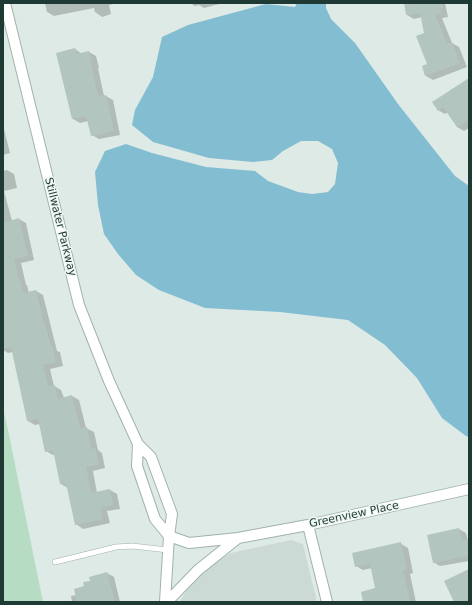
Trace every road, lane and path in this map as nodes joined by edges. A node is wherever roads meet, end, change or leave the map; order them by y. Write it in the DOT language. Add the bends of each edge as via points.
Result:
graph roads {
  1 [pos="5,3"];
  2 [pos="138,444"];
  3 [pos="469,489"];
  4 [pos="308,525"];
  5 [pos="169,536"];
  6 [pos="238,538"];
  7 [pos="168,550"];
  8 [pos="55,562"];
  9 [pos="166,602"];
  10 [pos="327,602"];
  1 -- 2 [label="street, Stillwater Parkway" via="79,305 109,381"];
  2 -- 5 [label="street, Stillwater Parkway" via="137,466 155,519"];
  2 -- 5 [label="street, Stillwater Parkway" via="151,457 172,514"];
  3 -- 4 [label="street, Greenview Place"];
  4 -- 6 [label="street, Greenview Place"];
  4 -- 10 [label="street"];
  5 -- 6 [label="street, Greenview Place" via="189,543"];
  5 -- 7 [label="street, Stillwater Parkway"];
  6 -- 9 [label="street, Greenview Place" via="198,570"];
  7 -- 8 [label="lane" via="116,547"];
  7 -- 9 [label="street, Stillwater Parkway"];
}
